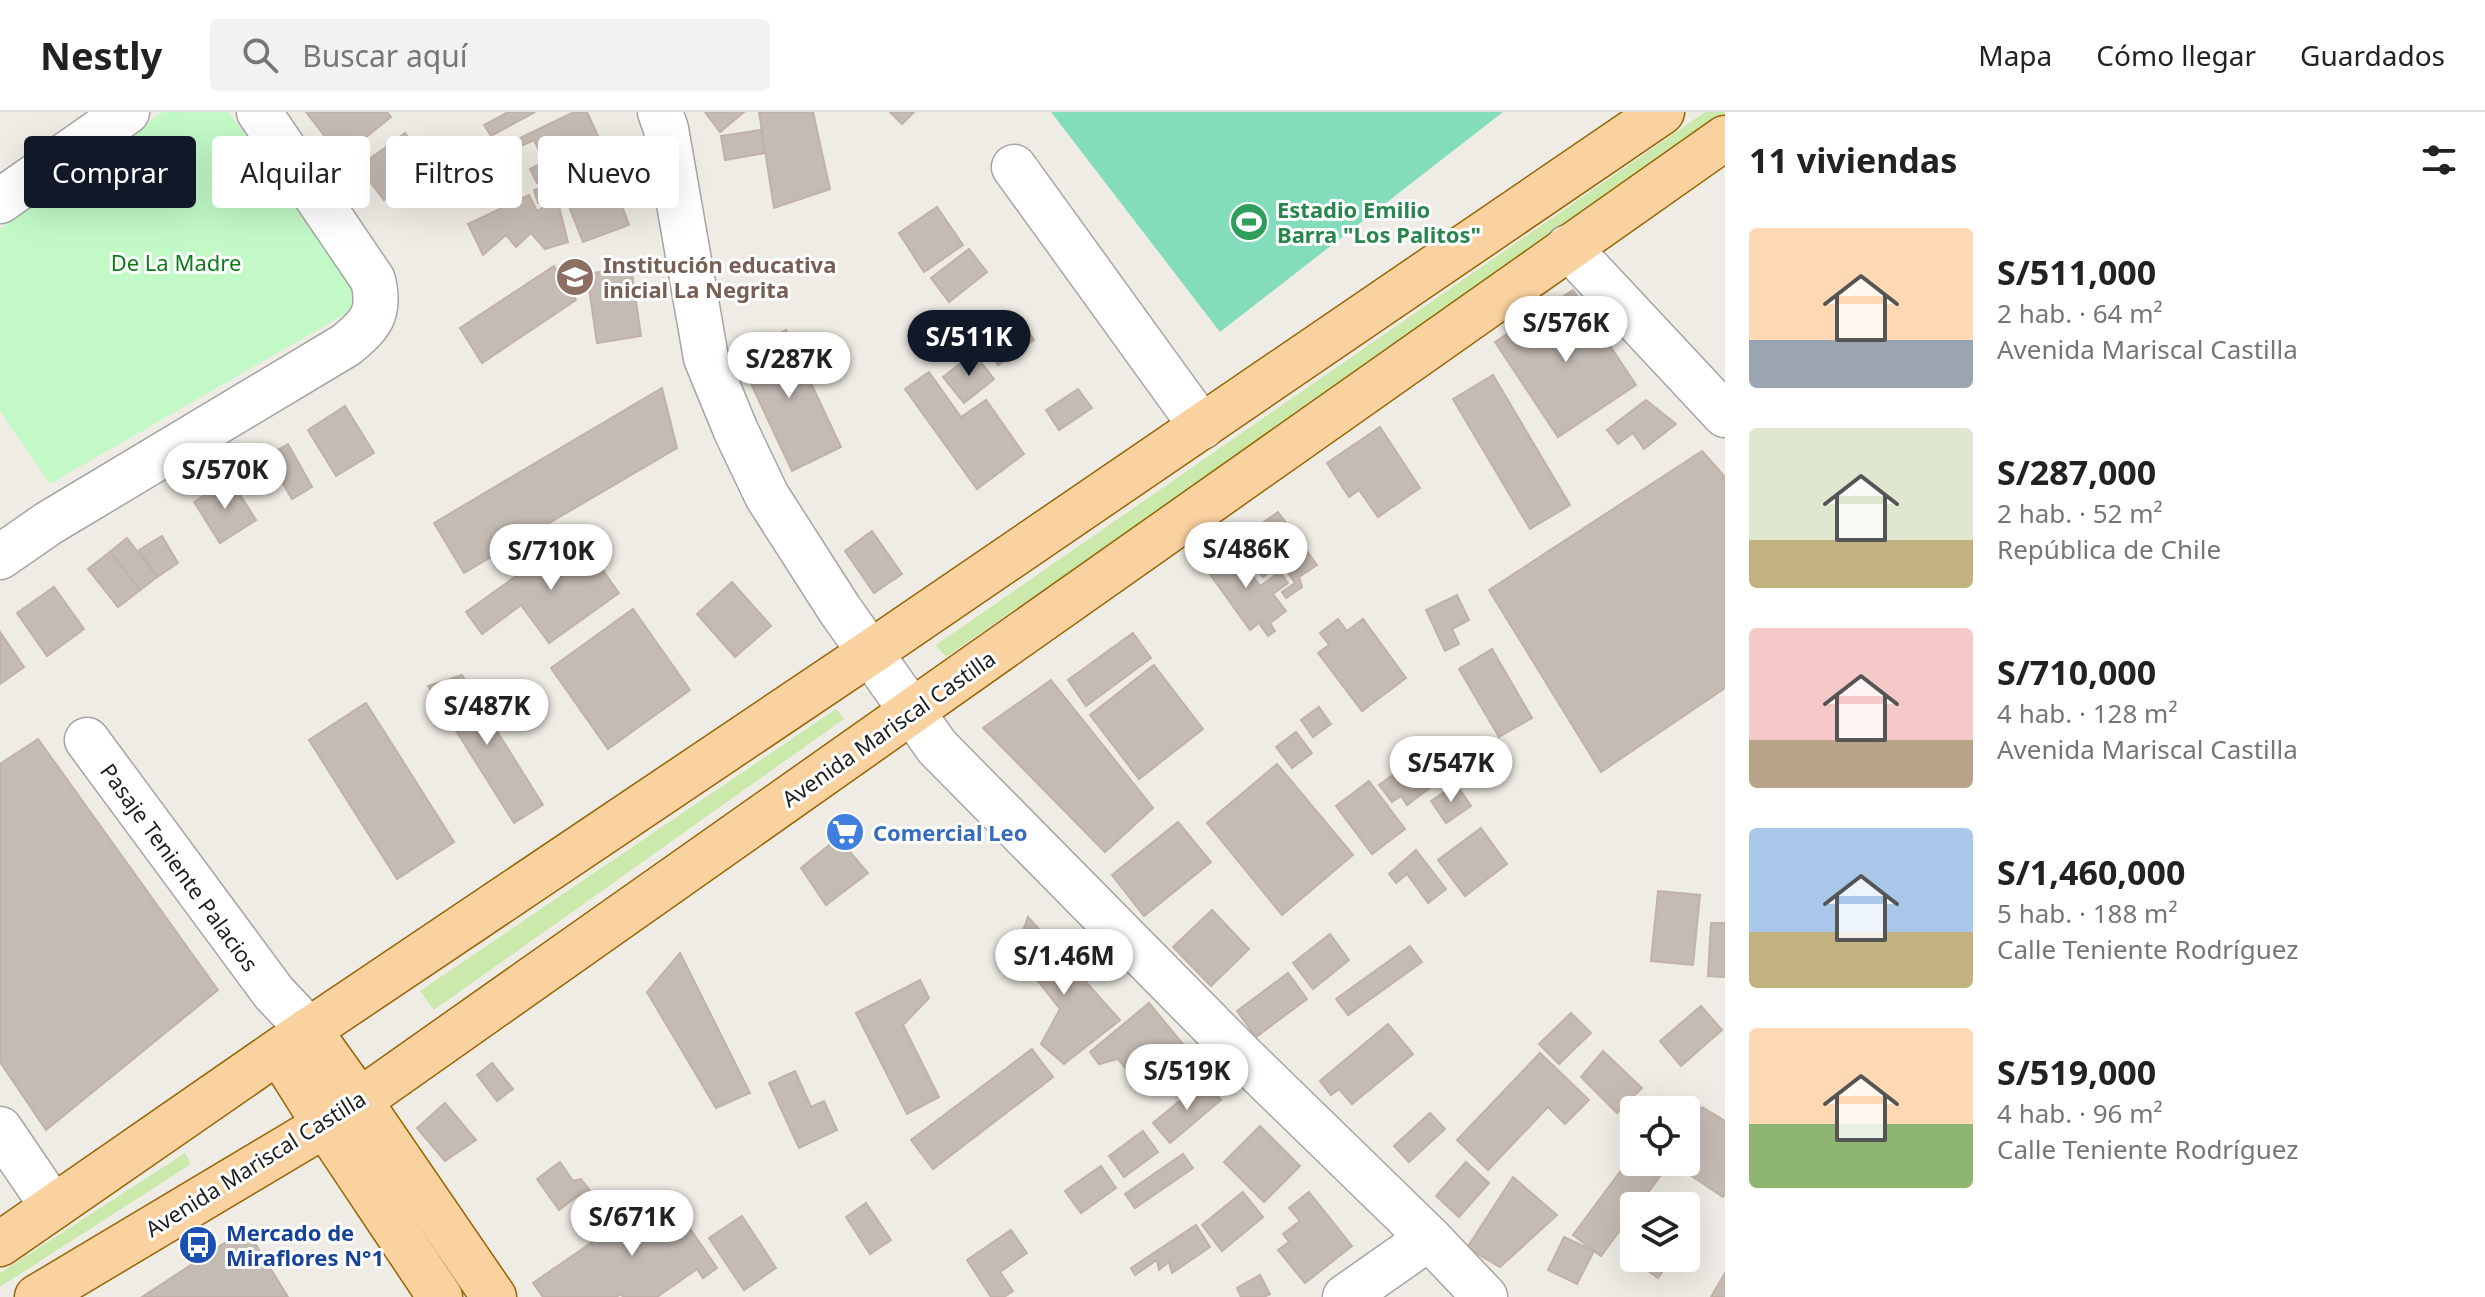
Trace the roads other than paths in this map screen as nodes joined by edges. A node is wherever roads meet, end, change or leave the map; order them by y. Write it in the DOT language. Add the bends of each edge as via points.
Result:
graph roads {
  1 [pos="127,112"];
  2 [pos="259,112"];
  3 [pos="660,112"];
  4 [pos="1662,112"];
  5 [pos="1725,138"];
  6 [pos="1014,167"];
  7 [pos="0,201"];
  8 [pos="1568,247"];
  9 [pos="1725,415"];
  10 [pos="1202,427"];
  11 [pos="0,557"];
  12 [pos="871,652"];
  13 [pos="912,711"];
  14 [pos="87,740"];
  15 [pos="294,1041"];
  16 [pos="359,1100"];
  17 [pos="325,1125"];
  18 [pos="0,1129"];
  19 [pos="53,1207"];
  20 [pos="0,1208"];
  21 [pos="1429,1238"];
  22 [pos="0,1244"];
  23 [pos="90,1265"];
  24 [pos="37,1297"];
  25 [pos="62,1297"];
  26 [pos="440,1297"];
  27 [pos="494,1297"];
  28 [pos="1345,1297"];
  29 [pos="1485,1297"];
  1 -- 7 [label="street"];
  2 -- 11 [label="street" via="373,280 375,309 368,326 346,345"];
  3 -- 12 [label="street" via="706,358 767,496"];
  4 -- 10 [label="main road"];
  5 -- 8 [label="main road, Avenida Mariscal Castilla"];
  6 -- 10 [label="street"];
  8 -- 9 [label="street"];
  8 -- 13 [label="main road, Avenida Mariscal Castilla"];
  10 -- 12 [label="main road"];
  12 -- 13 [label="street"];
  12 -- 15 [label="main road"];
  13 -- 16 [label="main road, Avenida Mariscal Castilla"];
  13 -- 21 [label="street" via="937,747"];
  14 -- 15 [label="street, Pasaje Teniente Palacios" via="274,993"];
  15 -- 16 [label="main road"];
  15 -- 17 [label="main road"];
  15 -- 19 [label="main road"];
  16 -- 17 [label="main road, Avenida Mariscal Castilla"];
  16 -- 27 [label="main road"];
  17 -- 23 [label="main road, Avenida Mariscal Castilla"];
  17 -- 26 [label="main road"];
  18 -- 19 [label="street"];
  19 -- 20 [label="main road"];
  19 -- 22 [label="main road"];
  21 -- 28 [label="street"];
  21 -- 29 [label="street"];
  23 -- 24 [label="main road, Avenida Mariscal Castilla"];
  23 -- 25 [label="main road"];
}
